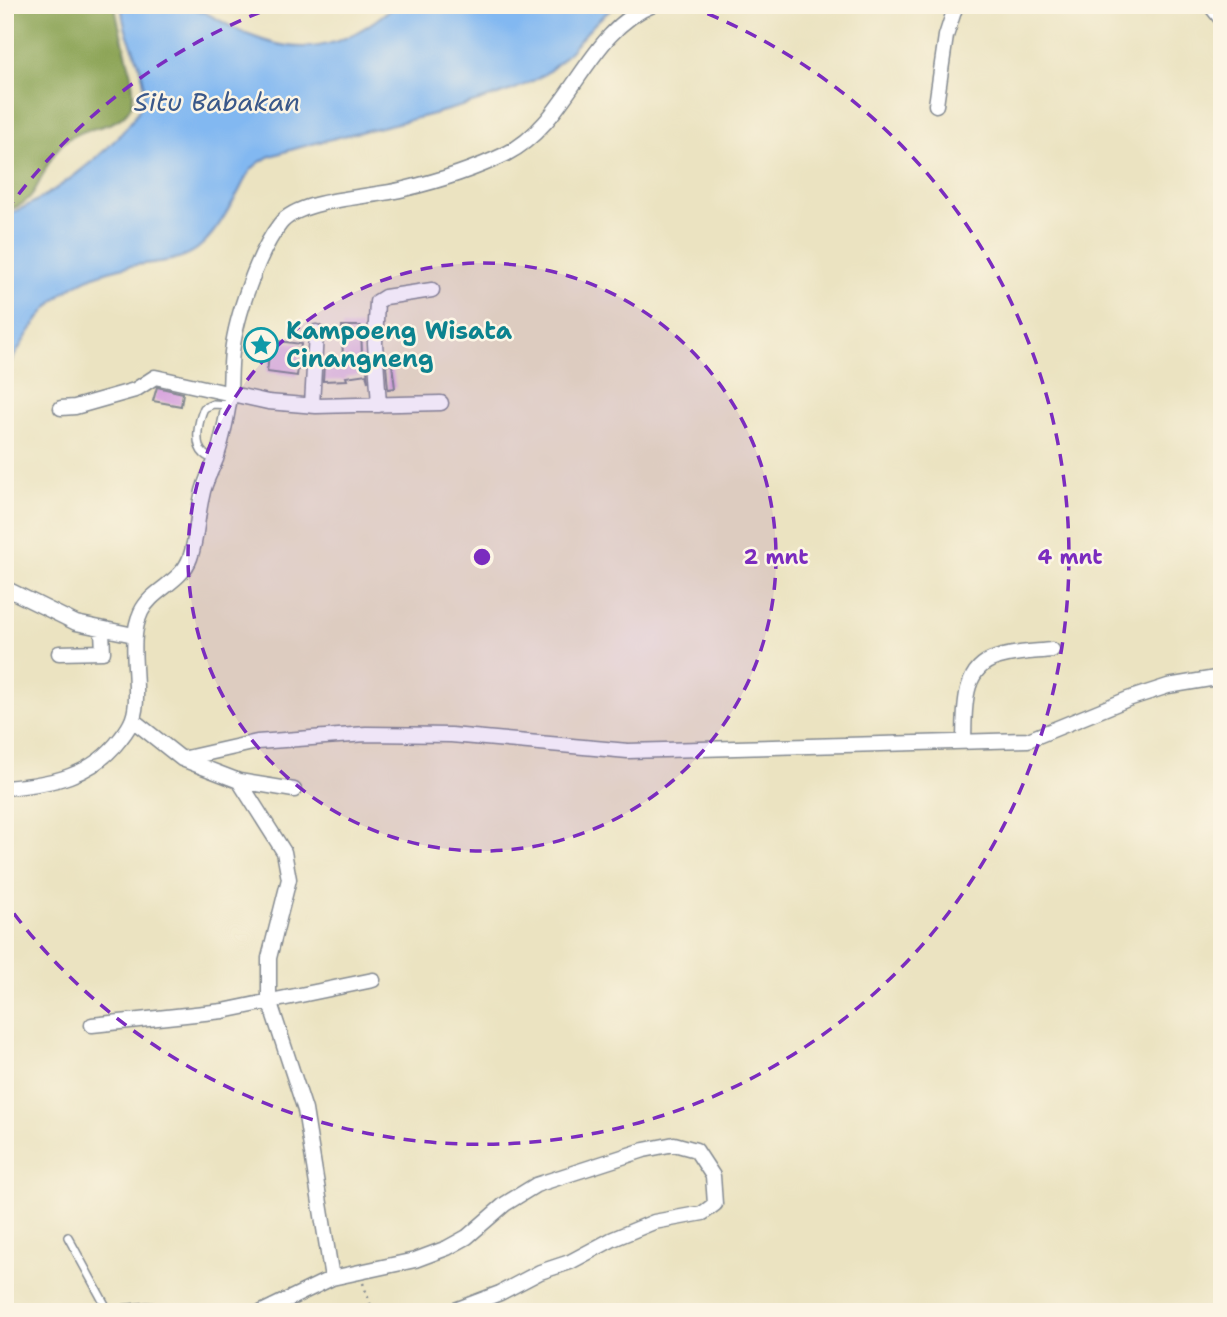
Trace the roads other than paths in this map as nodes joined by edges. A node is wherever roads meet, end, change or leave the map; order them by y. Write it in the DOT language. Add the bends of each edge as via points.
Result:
graph roads {
  1 [pos="653,5"];
  2 [pos="956,5"];
  3 [pos="1210,5"];
  4 [pos="1222,20"];
  5 [pos="936,104"];
  6 [pos="432,290"];
  7 [pos="316,332"];
  8 [pos="229,399"];
  9 [pos="442,403"];
  10 [pos="312,405"];
  11 [pos="379,405"];
  12 [pos="61,408"];
  13 [pos="215,460"];
  14 [pos="5,588"];
  15 [pos="102,630"];
  16 [pos="134,635"];
  17 [pos="1052,650"];
  18 [pos="59,653"];
  19 [pos="1222,677"];
  20 [pos="134,721"];
  21 [pos="964,740"];
  22 [pos="182,758"];
  23 [pos="239,782"];
  24 [pos="5,788"];
  25 [pos="293,790"];
  26 [pos="373,980"];
  27 [pos="269,1000"];
  28 [pos="92,1026"];
  29 [pos="68,1237"];
  30 [pos="332,1278"];
  31 [pos="109,1312"];
  32 [pos="125,1312"];
  33 [pos="177,1312"];
  34 [pos="262,1312"];
  35 [pos="450,1312"];
  1 -- 8 [label="street" via="634,14 613,33 538,130 507,153 406,189 305,207 278,225 243,305 232,354"];
  2 -- 5 [label="street" via="946,36"];
  3 -- 4 [label="street"];
  6 -- 11 [label="street" via="377,303"];
  7 -- 10 [label="street"];
  8 -- 10 [label="street"];
  8 -- 12 [label="street" via="155,377 135,390"];
  8 -- 13 [label="street"];
  8 -- 13 [label="lane" via="204,408 200,417 200,447"];
  9 -- 11 [label="street"];
  10 -- 11 [label="street"];
  13 -- 16 [label="street" via="202,492 190,558 182,574 142,611"];
  14 -- 15 [label="street" via="76,623"];
  15 -- 16 [label="street"];
  15 -- 18 [label="street" via="103,652"];
  16 -- 20 [label="street"];
  17 -- 21 [label="street" via="996,658 980,668 967,691"];
  19 -- 21 [label="street" via="1168,686 1128,699 1034,739"];
  20 -- 22 [label="street"];
  20 -- 24 [label="street" via="111,752 78,774 57,782"];
  21 -- 22 [label="street" via="628,751 450,735 366,734 257,742"];
  22 -- 23 [label="street"];
  23 -- 25 [label="street"];
  23 -- 27 [label="street" via="288,865 289,879 269,958"];
  26 -- 27 [label="street"];
  27 -- 28 [label="street" via="223,1011"];
  27 -- 30 [label="street" via="304,1110"];
  29 -- 31 [label="lane"];
  30 -- 34 [label="street"];
  30 -- 35 [label="street" via="415,1260 447,1248 519,1193 643,1150 674,1144 696,1150 713,1176 715,1204 703,1213 654,1222"];
  32 -- 33 [label="street"];
}
